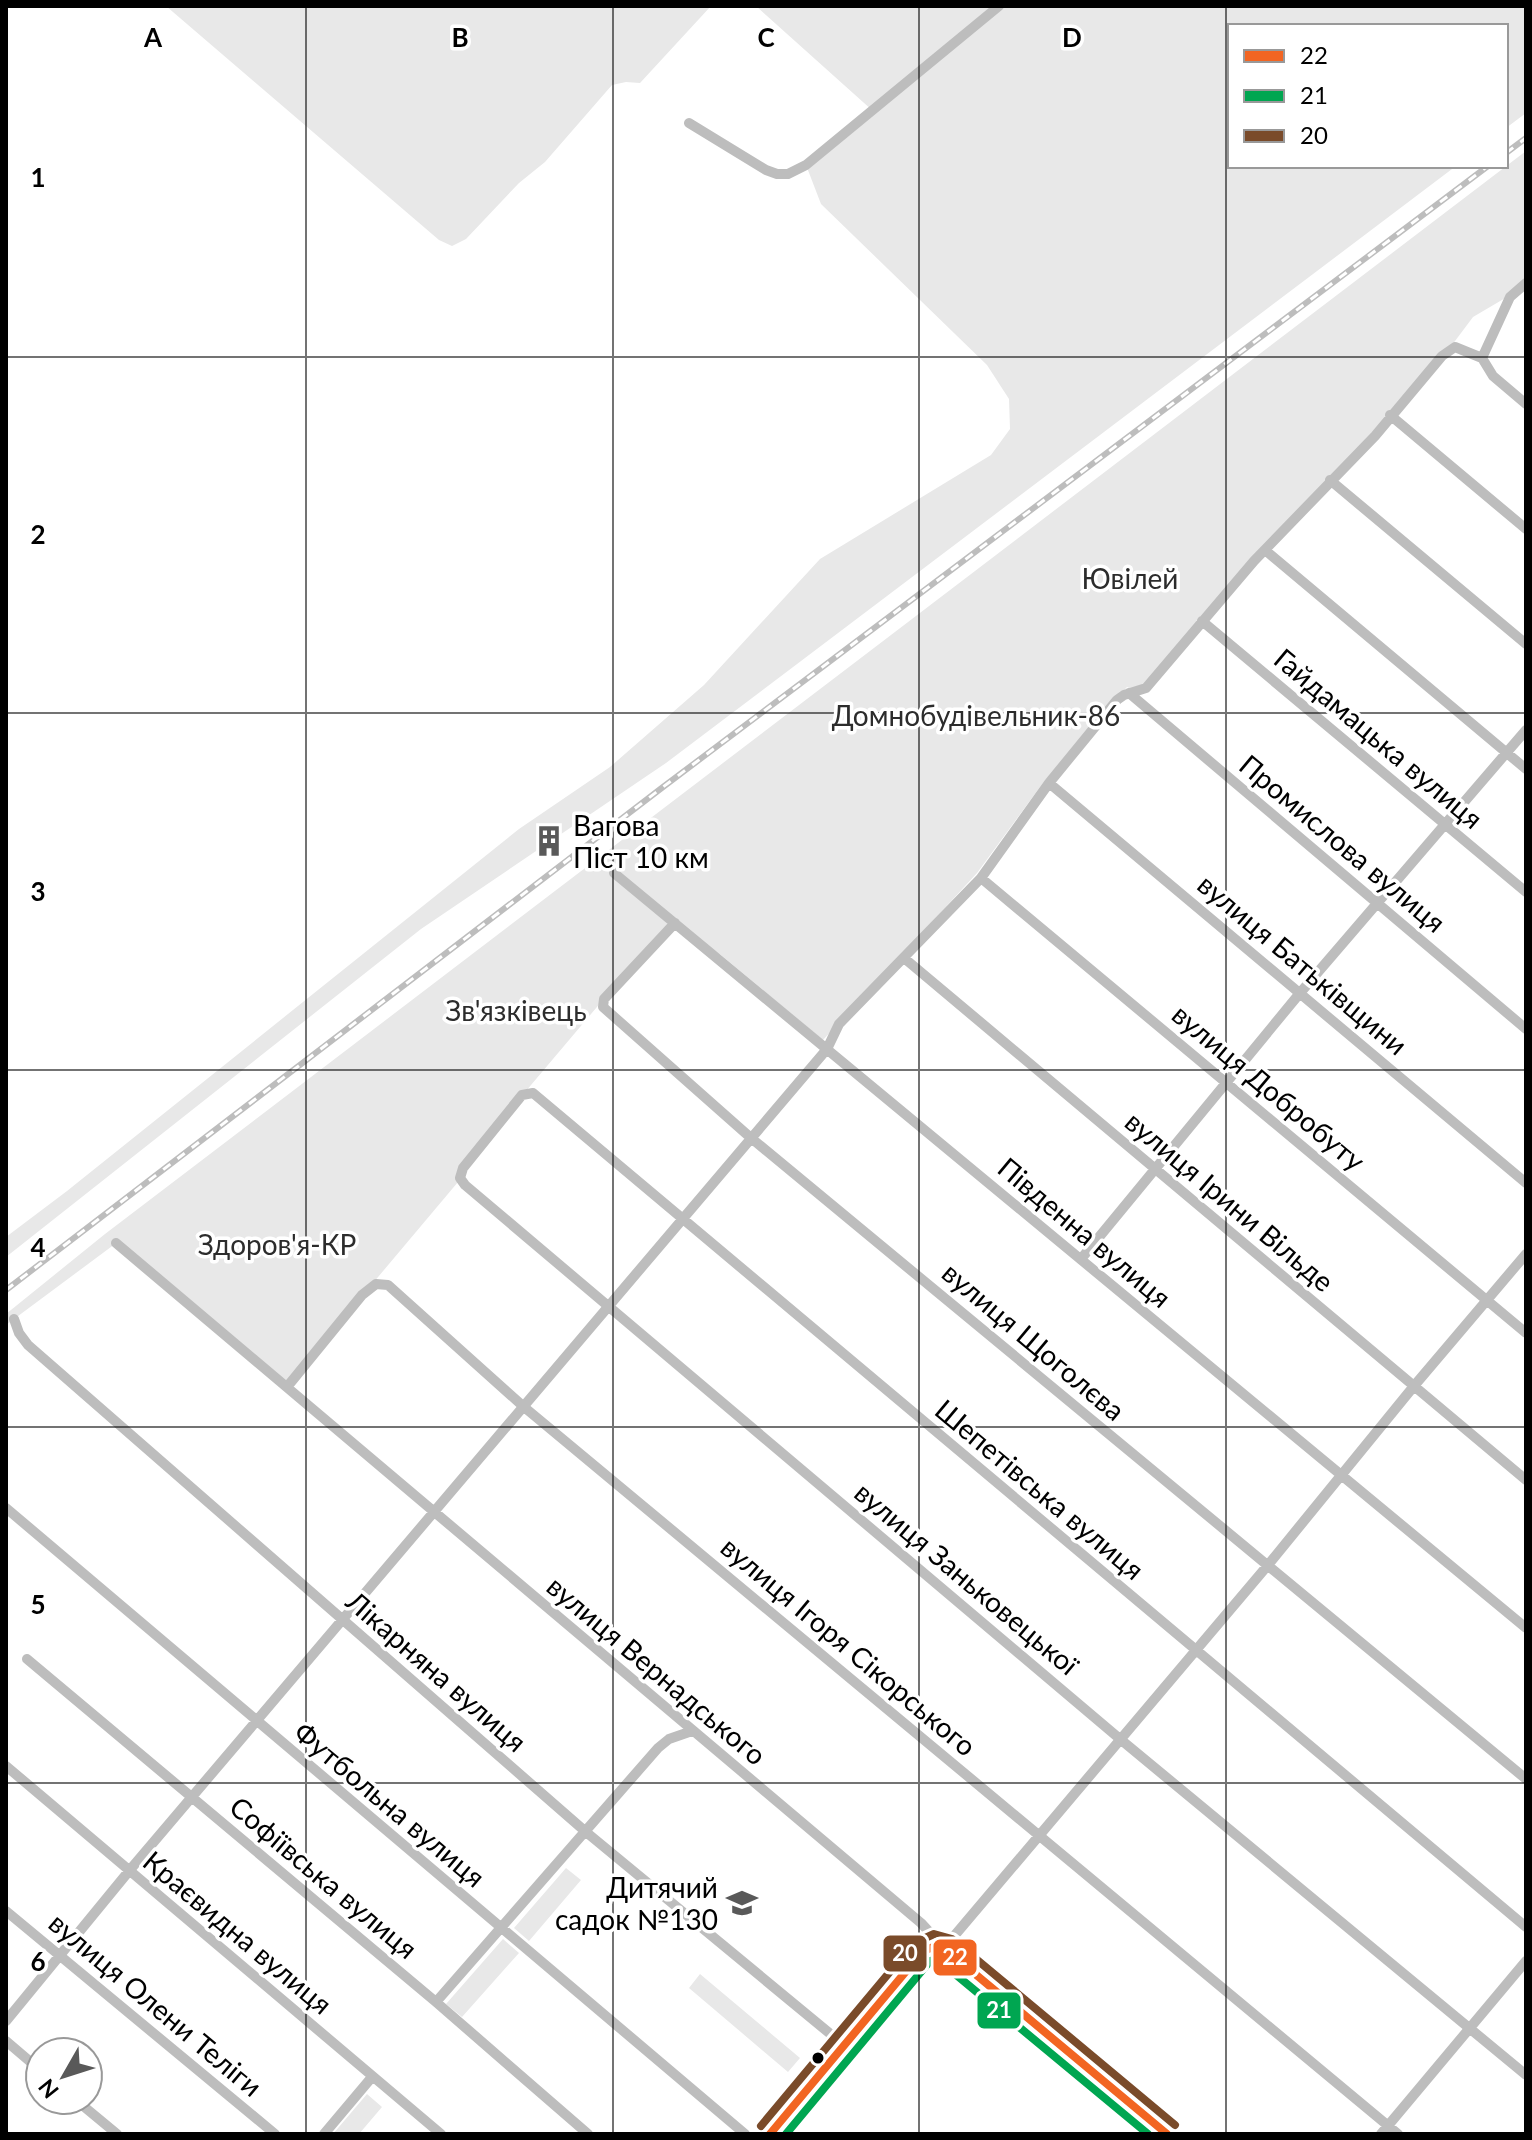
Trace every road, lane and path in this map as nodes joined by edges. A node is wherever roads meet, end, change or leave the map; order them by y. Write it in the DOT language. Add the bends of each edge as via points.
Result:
graph roads {
  1 [pos="999,6"];
  2 [pos="689,123"];
  3 [pos="1526,283"];
  4 [pos="1482,358"];
  5 [pos="1526,404"];
  6 [pos="1390,415"];
  7 [pos="1330,480"];
  8 [pos="1526,529"];
  9 [pos="1265,550"];
  10 [pos="1202,621"];
  11 [pos="1526,644"];
  12 [pos="1129,693"];
  13 [pos="1526,730"];
  14 [pos="1506,752"];
  15 [pos="1526,769"];
  16 [pos="1049,783"];
  17 [pos="1444,824"];
  18 [pos="614,873"];
  19 [pos="981,878"];
  20 [pos="1526,892"];
  21 [pos="1377,903"];
  22 [pos="675,923"];
  23 [pos="904,958"];
  24 [pos="1300,993"];
  25 [pos="1526,1029"];
  26 [pos="827,1049"];
  27 [pos="1226,1082"];
  28 [pos="522,1095"];
  29 [pos="751,1138"];
  30 [pos="1154,1168"];
  31 [pos="1526,1183"];
  32 [pos="682,1220"];
  33 [pos="116,1243"];
  34 [pos="1526,1254"];
  35 [pos="1081,1259"];
  36 [pos="1486,1300"];
  37 [pos="608,1305"];
  38 [pos="14,1319"];
  39 [pos="1526,1333"];
  40 [pos="1414,1386"];
  41 [pos="287,1387"];
  42 [pos="524,1407"];
  43 [pos="1341,1475"];
  44 [pos="1526,1480"];
  45 [pos="6,1508"];
  46 [pos="434,1514"];
  47 [pos="1268,1565"];
  48 [pos="341,1620"];
  49 [pos="1526,1628"];
  50 [pos="1195,1650"];
  51 [pos="27,1659"];
  52 [pos="257,1723"];
  53 [pos="692,1731"];
  54 [pos="1120,1739"];
  55 [pos="6,1766"];
  56 [pos="1526,1779"];
  57 [pos="192,1798"];
  58 [pos="586,1832"];
  59 [pos="1038,1836"];
  60 [pos="129,1871"];
  61 [pos="6,1911"];
  62 [pos="1526,1927"];
  63 [pos="502,1929"];
  64 [pos="944,1948"];
  65 [pos="59,1956"];
  66 [pos="1526,1961"];
  67 [pos="436,2002"];
  68 [pos="6,2021"];
  69 [pos="1470,2028"];
  70 [pos="6,2041"];
  71 [pos="845,2046"];
  72 [pos="24,2056"];
  73 [pos="1526,2075"];
  74 [pos="372,2077"];
  75 [pos="95,2116"];
  76 [pos="1385,2130"];
  77 [pos="117,2134"];
  78 [pos="275,2134"];
  79 [pos="324,2134"];
  80 [pos="441,2134"];
  81 [pos="588,2134"];
  82 [pos="745,2134"];
  83 [pos="770,2134"];
  84 [pos="1167,2134"];
  85 [pos="1398,2134"];
  1 -- 2 [label="street" via="837,141 788,174 766,170"];
  3 -- 4 [label="street" via="1510,297"];
  4 -- 5 [label="street" via="1493,376"];
  4 -- 6 [label="street" via="1455,347"];
  6 -- 7 [label="street"];
  6 -- 8 [label="street"];
  7 -- 9 [label="street"];
  7 -- 11 [label="street"];
  9 -- 10 [label="street"];
  9 -- 14 [label="street"];
  10 -- 12 [label="street" via="1146,688"];
  10 -- 17 [label="street, Гайдамацька вулиця"];
  12 -- 16 [label="street" via="1117,700"];
  12 -- 21 [label="street, Промислова вулиця"];
  13 -- 14 [label="street"];
  14 -- 15 [label="street"];
  14 -- 17 [label="street"];
  16 -- 19 [label="street"];
  16 -- 24 [label="street, вулиця Батьківщини"];
  17 -- 20 [label="street, Гайдамацька вулиця"];
  17 -- 21 [label="street"];
  18 -- 22 [label="street, Південна вулиця"];
  19 -- 23 [label="street"];
  19 -- 27 [label="street, вулиця Добробуту"];
  21 -- 24 [label="street"];
  21 -- 25 [label="street, Промислова вулиця"];
  22 -- 26 [label="street, Південна вулиця"];
  22 -- 29 [label="street, вулиця Щоголєва" via="602,1003"];
  23 -- 26 [label="street" via="839,1024"];
  23 -- 30 [label="street, вулиця Ірини Вільде"];
  24 -- 27 [label="street"];
  24 -- 31 [label="street, вулиця Батьківщини"];
  26 -- 29 [label="street"];
  26 -- 35 [label="street, Південна вулиця"];
  27 -- 30 [label="street"];
  27 -- 36 [label="street, вулиця Добробуту"];
  28 -- 32 [label="street, Шепетівська вулиця" via="533,1093"];
  28 -- 37 [label="street, вулиця Заньковецької" via="460,1178"];
  29 -- 32 [label="street"];
  29 -- 47 [label="street, вулиця Щоголєва"];
  30 -- 35 [label="street"];
  30 -- 40 [label="street, вулиця Ірини Вільде"];
  32 -- 37 [label="street"];
  32 -- 50 [label="street, Шепетівська вулиця"];
  33 -- 41 [label="street, вулиця Вернадського"];
  34 -- 36 [label="street"];
  35 -- 43 [label="street, Південна вулиця"];
  36 -- 39 [label="street, вулиця Добробуту"];
  36 -- 40 [label="street"];
  37 -- 42 [label="street"];
  37 -- 54 [label="street, вулиця Заньковецької"];
  38 -- 48 [label="street, Лікарняна вулиця" via="28,1345"];
  40 -- 43 [label="street"];
  40 -- 44 [label="street, вулиця Ірини Вільде"];
  41 -- 42 [label="street, вулиця Ігоря Сікорського" via="362,1295 385,1283"];
  41 -- 46 [label="street, вулиця Вернадського"];
  42 -- 46 [label="street"];
  42 -- 59 [label="street, вулиця Ігоря Сікорського"];
  43 -- 47 [label="street"];
  43 -- 49 [label="street, Південна вулиця"];
  45 -- 52 [label="street, Футбольна вулиця"];
  46 -- 48 [label="street"];
  46 -- 53 [label="street, вулиця Вернадського"];
  47 -- 50 [label="street"];
  47 -- 56 [label="street, вулиця Щоголєва"];
  48 -- 52 [label="street"];
  48 -- 58 [label="street, Лікарняна вулиця"];
  50 -- 54 [label="street"];
  50 -- 62 [label="street, Шепетівська вулиця"];
  51 -- 57 [label="street, Софіївська вулиця"];
  52 -- 57 [label="street"];
  52 -- 63 [label="street, Футбольна вулиця"];
  53 -- 58 [label="street" via="658,1748"];
  53 -- 64 [label="street, вулиця Вернадського"];
  54 -- 59 [label="street"];
  54 -- 69 [label="street, вулиця Заньковецької"];
  55 -- 60 [label="street, Краєвидна вулиця"];
  57 -- 60 [label="street"];
  57 -- 67 [label="street, Софіївська вулиця"];
  58 -- 63 [label="street"];
  58 -- 71 [label="street, Лікарняна вулиця"];
  59 -- 64 [label="street"];
  59 -- 76 [label="street, вулиця Ігоря Сікорського"];
  60 -- 65 [label="street"];
  60 -- 74 [label="street, Краєвидна вулиця"];
  61 -- 65 [label="street, вулиця Олени Теліги"];
  63 -- 67 [label="street"];
  63 -- 82 [label="street, Футбольна вулиця"];
  64 -- 71 [label="street" via="923,1951"];
  64 -- 84 [label="street, вулиця Вернадського"];
  65 -- 68 [label="street"];
  65 -- 78 [label="street, вулиця Олени Теліги"];
  66 -- 69 [label="street"];
  67 -- 81 [label="street, Софіївська вулиця"];
  69 -- 73 [label="street, вулиця Заньковецької"];
  69 -- 76 [label="street"];
  70 -- 72 [label="street"];
  71 -- 83 [label="street"];
  74 -- 79 [label="street"];
  74 -- 80 [label="street, Краєвидна вулиця"];
  75 -- 77 [label="street"];
  76 -- 85 [label="street, вулиця Ігоря Сікорського"];
}
